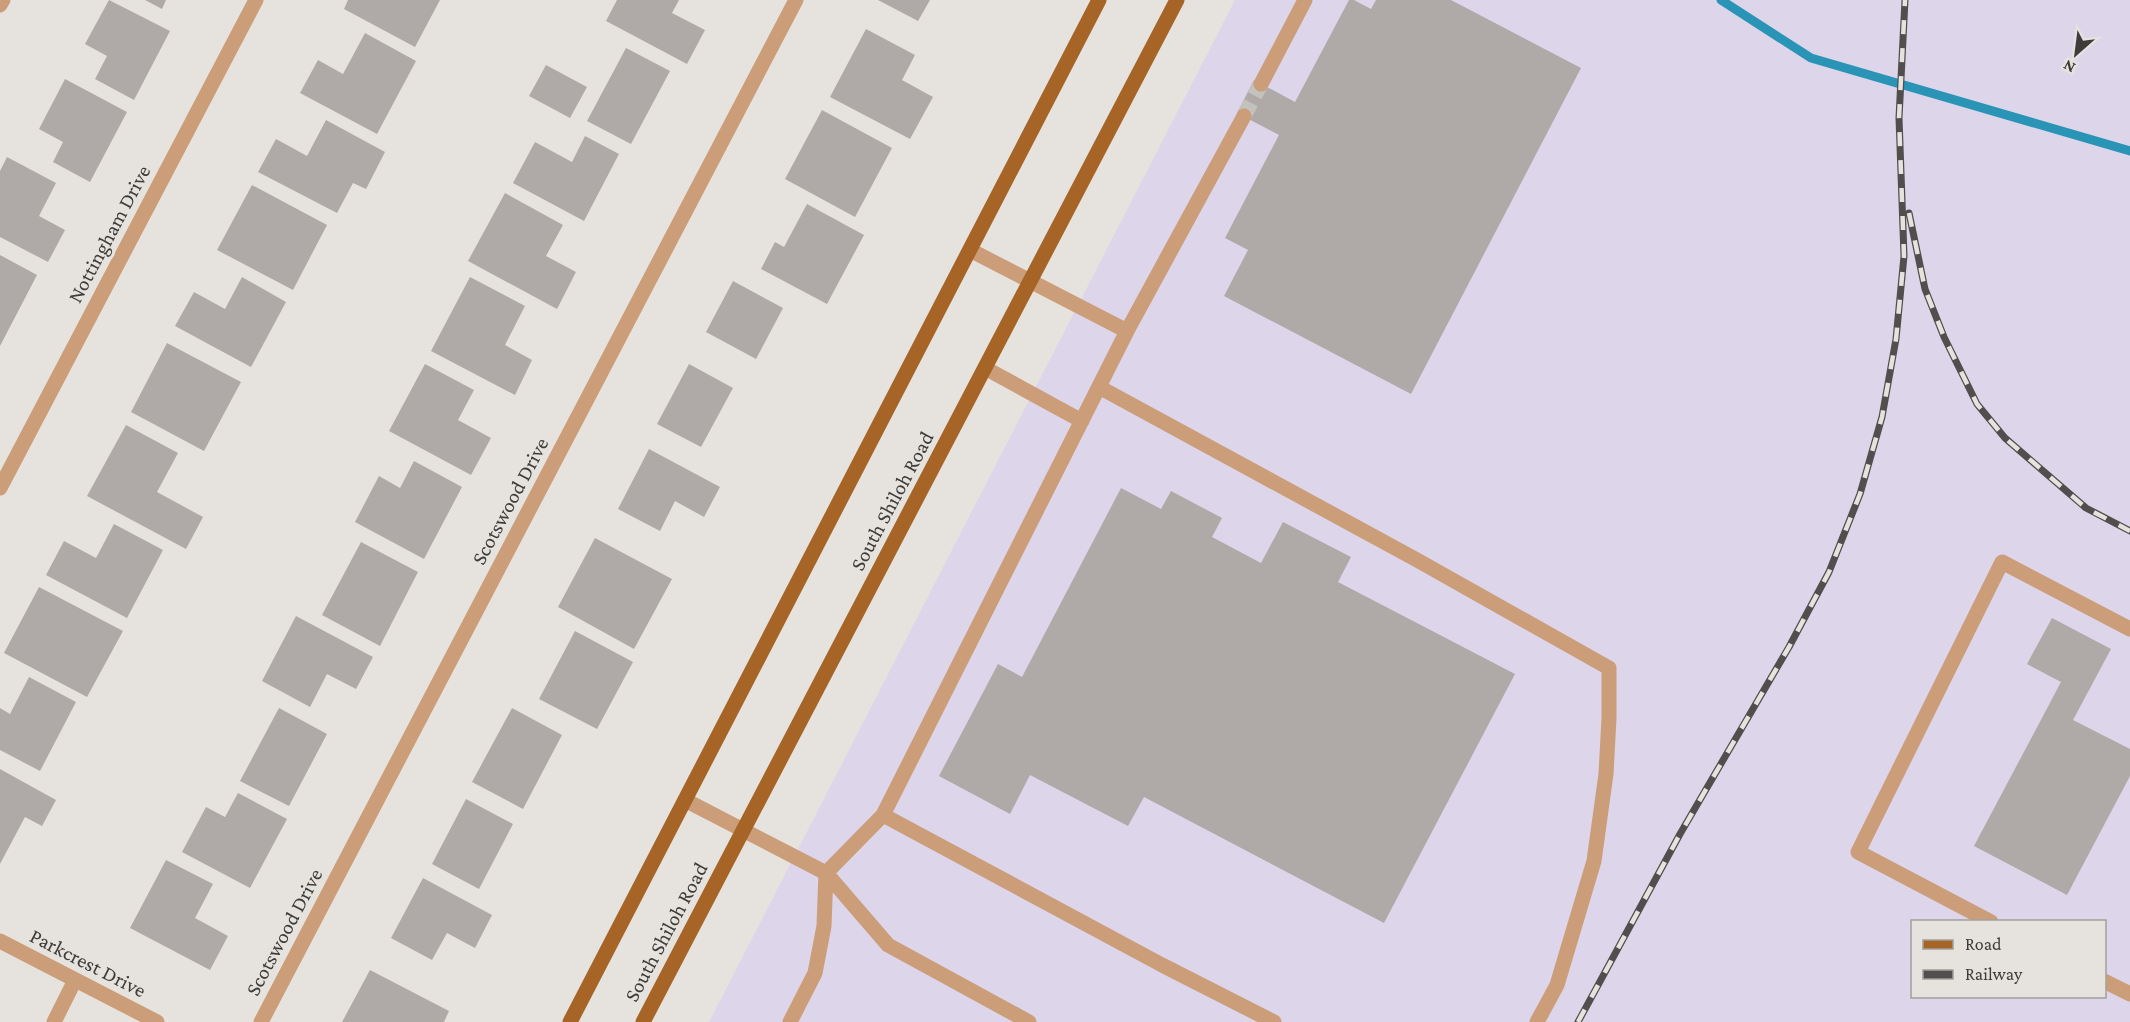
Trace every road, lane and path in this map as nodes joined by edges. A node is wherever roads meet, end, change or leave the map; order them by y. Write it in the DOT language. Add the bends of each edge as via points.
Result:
graph roads {
  1 [pos="3,0"];
  2 [pos="256,0"];
  3 [pos="796,0"];
  4 [pos="1099,0"];
  5 [pos="1177,0"];
  6 [pos="1305,0"];
  7 [pos="0,5"];
  8 [pos="1261,84"];
  9 [pos="1244,116"];
  10 [pos="970,250"];
  11 [pos="1030,282"];
  12 [pos="1127,331"];
  13 [pos="985,368"];
  14 [pos="1099,387"];
  15 [pos="1082,421"];
  16 [pos="0,488"];
  17 [pos="2130,629"];
  18 [pos="685,800"];
  19 [pos="883,815"];
  20 [pos="743,830"];
  21 [pos="826,873"];
  22 [pos="1989,920"];
  23 [pos="0,941"];
  24 [pos="75,980"];
  25 [pos="2106,982"];
  26 [pos="2130,994"];
  27 [pos="54,1022"];
  28 [pos="157,1022"];
  29 [pos="261,1022"];
  30 [pos="570,1022"];
  31 [pos="643,1022"];
  32 [pos="790,1022"];
  33 [pos="1029,1022"];
  34 [pos="1274,1022"];
  35 [pos="1537,1022"];
  1 -- 7 [label="street"];
  2 -- 16 [label="street, Nottingham Drive"];
  3 -- 29 [label="street, Scotswood Drive"];
  4 -- 10 [label="main road, South Shiloh Road"];
  5 -- 11 [label="main road, South Shiloh Road"];
  6 -- 8 [label="street"];
  9 -- 12 [label="street"];
  10 -- 11 [label="street"];
  10 -- 18 [label="main road, South Shiloh Road"];
  11 -- 12 [label="street"];
  11 -- 13 [label="main road, South Shiloh Road"];
  12 -- 14 [label="street"];
  13 -- 15 [label="street"];
  13 -- 20 [label="main road, South Shiloh Road"];
  14 -- 15 [label="street"];
  14 -- 35 [label="street" via="1609,668 1606,774 1594,861 1557,985"];
  15 -- 19 [label="street"];
  17 -- 22 [label="street" via="2002,562 1858,852"];
  18 -- 20 [label="street"];
  18 -- 30 [label="main road, South Shiloh Road"];
  19 -- 21 [label="street"];
  19 -- 34 [label="street"];
  20 -- 21 [label="street"];
  20 -- 31 [label="main road, South Shiloh Road"];
  21 -- 32 [label="street" via="824,926 815,973"];
  21 -- 33 [label="street" via="888,945"];
  23 -- 24 [label="street, Parkcrest Drive"];
  24 -- 27 [label="street"];
  24 -- 28 [label="street, Parkcrest Drive"];
  25 -- 26 [label="street"];
}
